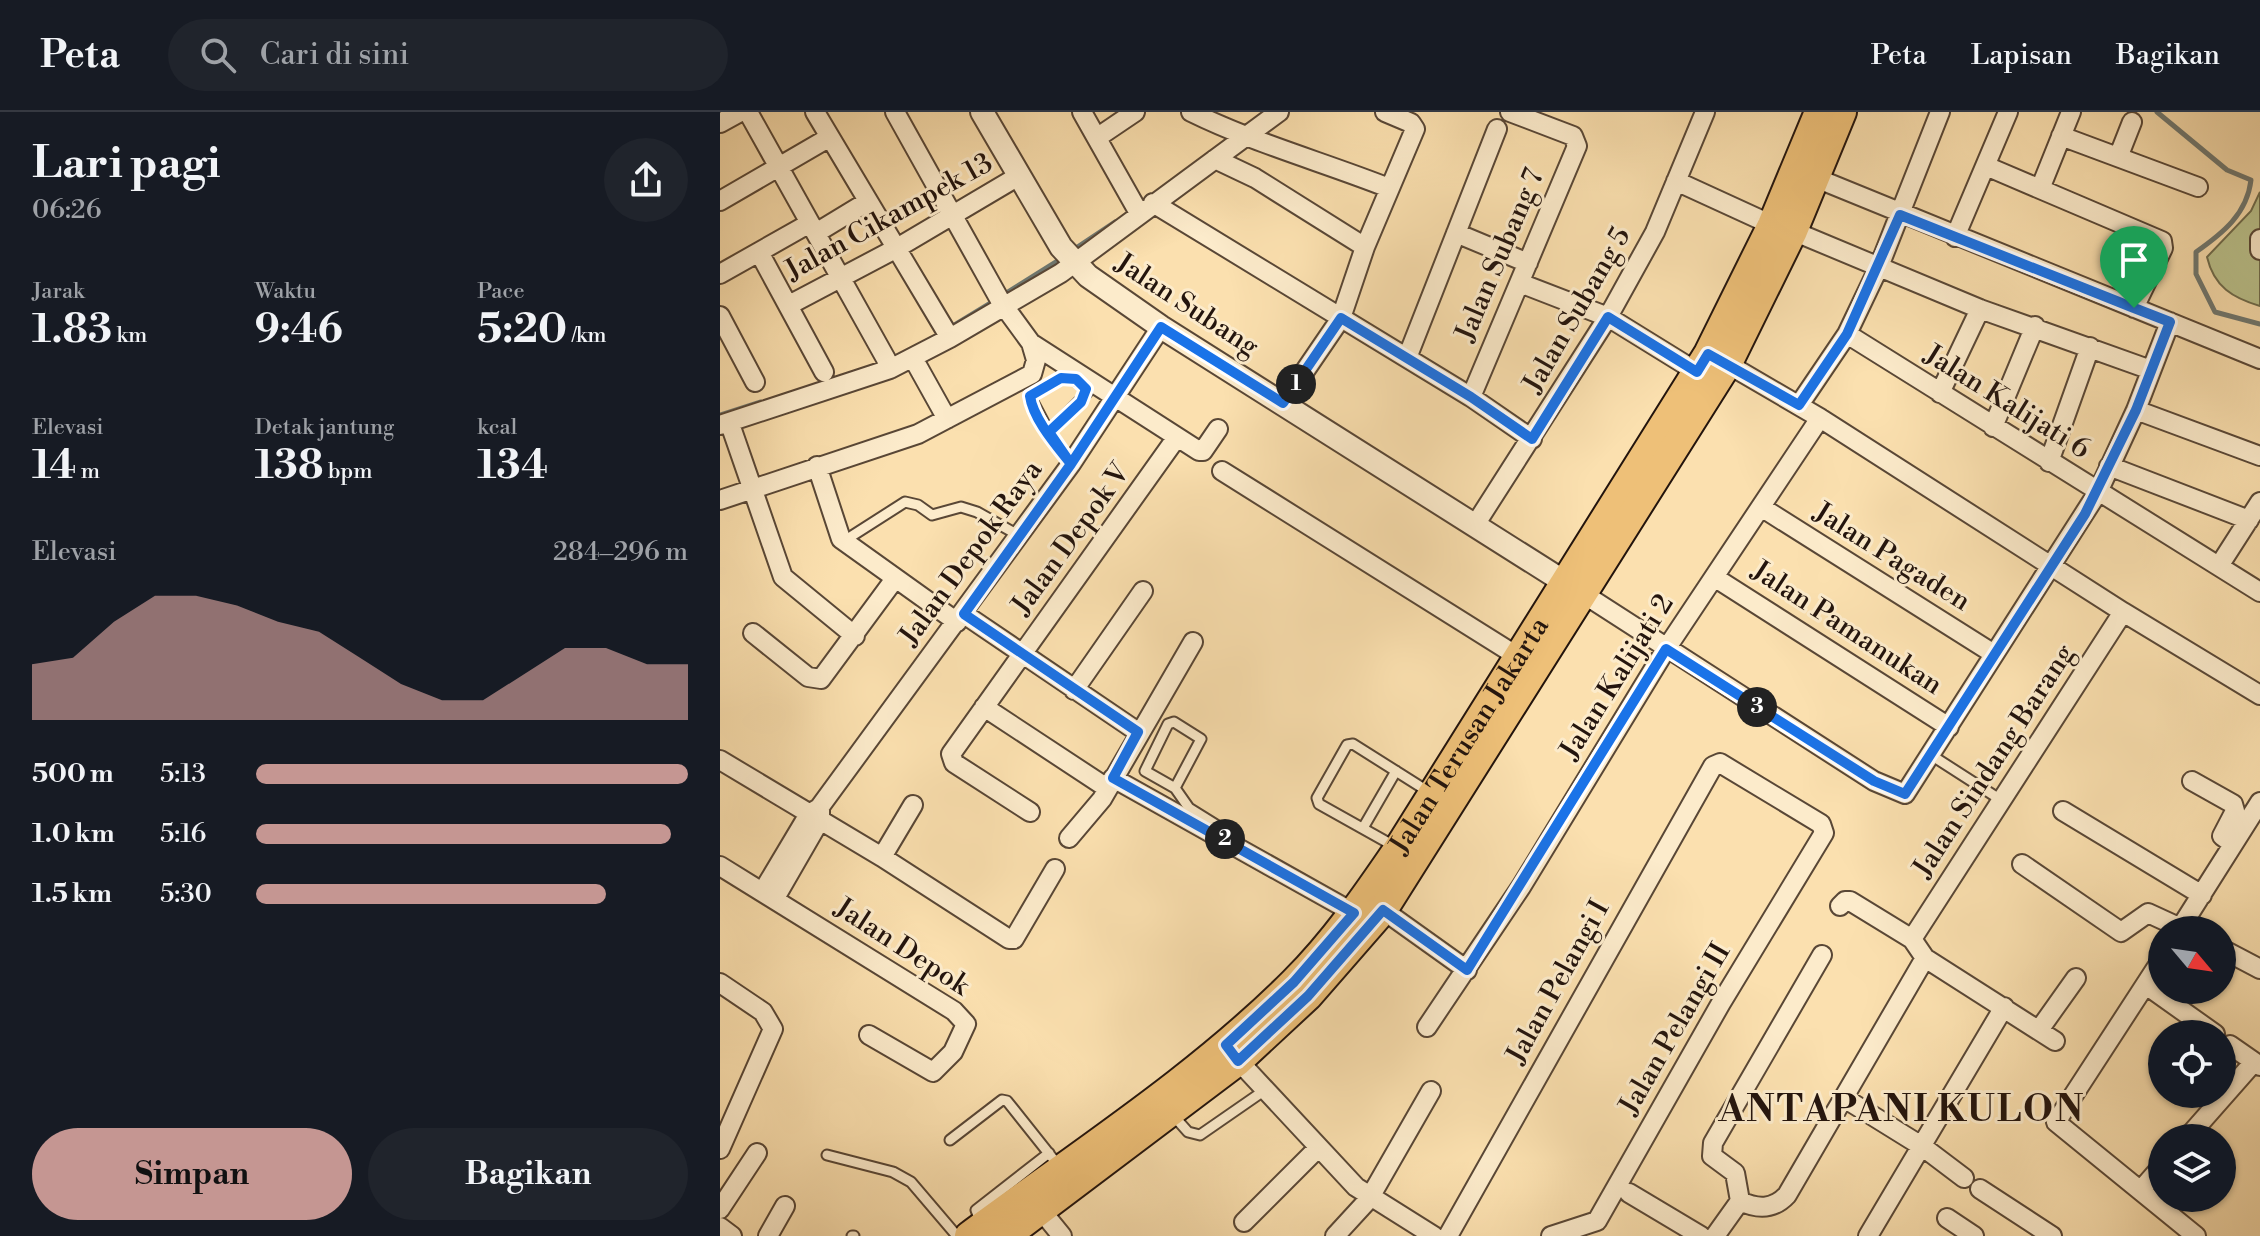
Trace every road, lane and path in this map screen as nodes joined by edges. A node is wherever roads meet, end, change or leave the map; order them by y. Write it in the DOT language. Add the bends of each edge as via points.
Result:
graph roads {
  1 [pos="740,112"];
  2 [pos="748,112"];
  3 [pos="815,112"];
  4 [pos="895,112"];
  5 [pos="982,112"];
  6 [pos="1082,112"];
  7 [pos="1135,112"];
  8 [pos="1191,112"];
  9 [pos="1279,112"];
  10 [pos="1385,112"];
  11 [pos="1510,112"];
  12 [pos="1705,112"];
  13 [pos="1819,112"];
  14 [pos="1842,112"];
  15 [pos="1940,112"];
  16 [pos="2007,112"];
  17 [pos="2071,112"];
  18 [pos="2132,122"];
  19 [pos="720,123"];
  20 [pos="1497,129"];
  21 [pos="1240,135"];
  22 [pos="2061,136"];
  23 [pos="830,137"];
  24 [pos="1098,137"];
  25 [pos="2119,155"];
  26 [pos="1215,159"];
  27 [pos="1986,166"];
  28 [pos="779,168"];
  29 [pos="1017,177"];
  30 [pos="1816,178"];
  31 [pos="1676,181"];
  32 [pos="2198,187"];
  33 [pos="1389,188"];
  34 [pos="2040,189"];
  35 [pos="720,201"];
  36 [pos="867,202"];
  37 [pos="1142,208"];
  38 [pos="1900,215"];
  39 [pos="953,216"];
  40 [pos="813,228"];
  41 [pos="1782,228"];
  42 [pos="1456,233"];
  43 [pos="1955,237"];
  44 [pos="2260,239"];
  45 [pos="1365,247"];
  46 [pos="897,248"];
  47 [pos="2260,250"];
  48 [pos="759,252"];
  49 [pos="1068,257"];
  50 [pos="1528,263"];
  51 [pos="1878,269"];
  52 [pos="720,274"];
  53 [pos="842,278"];
  54 [pos="1520,283"];
  55 [pos="1000,301"];
  56 [pos="789,305"];
  57 [pos="2134,308"];
  58 [pos="1980,309"];
  59 [pos="720,316"];
  60 [pos="1608,317"];
  61 [pos="1341,318"];
  62 [pos="2170,322"];
  63 [pos="2035,326"];
  64 [pos="1161,327"];
  65 [pos="946,330"];
  66 [pos="1847,334"];
  67 [pos="1031,343"];
  68 [pos="2090,347"];
  69 [pos="913,358"];
  70 [pos="1407,358"];
  71 [pos="886,359"];
  72 [pos="2260,359"];
  73 [pos="1711,363"];
  74 [pos="2151,370"];
  75 [pos="824,372"];
  76 [pos="755,382"];
  77 [pos="1940,393"];
  78 [pos="1471,397"];
  79 [pos="1116,399"];
  80 [pos="1283,403"];
  81 [pos="1799,405"];
  82 [pos="2136,410"];
  83 [pos="1820,418"];
  84 [pos="947,419"];
  85 [pos="725,424"];
  86 [pos="1993,427"];
  87 [pos="1218,429"];
  88 [pos="1049,432"];
  89 [pos="1177,437"];
  90 [pos="1532,439"];
  91 [pos="2260,456"];
  92 [pos="2049,462"];
  93 [pos="1071,464"];
  94 [pos="817,466"];
  95 [pos="2109,466"];
  96 [pos="1222,471"];
  97 [pos="753,486"];
  98 [pos="2098,492"];
  99 [pos="720,500"];
  100 [pos="2260,502"];
  101 [pos="1761,507"];
  102 [pos="2249,520"];
  103 [pos="1475,525"];
  104 [pos="1020,536"];
  105 [pos="844,541"];
  106 [pos="2053,566"];
  107 [pos="2219,566"];
  108 [pos="1714,577"];
  109 [pos="894,580"];
  110 [pos="1573,588"];
  111 [pos="1143,591"];
  112 [pos="2260,592"];
  113 [pos="2123,612"];
  114 [pos="960,618"];
  115 [pos="753,633"];
  116 [pos="855,636"];
  117 [pos="1193,642"];
  118 [pos="1666,649"];
  119 [pos="1994,654"];
  120 [pos="1022,655"];
  121 [pos="1517,656"];
  122 [pos="1074,690"];
  123 [pos="2260,695"];
  124 [pos="984,707"];
  125 [pos="1949,727"];
  126 [pos="1138,732"];
  127 [pos="1931,755"];
  128 [pos="720,760"];
  129 [pos="1723,764"];
  130 [pos="1396,771"];
  131 [pos="2192,781"];
  132 [pos="1110,783"];
  133 [pos="1175,788"];
  134 [pos="1432,794"];
  135 [pos="2001,800"];
  136 [pos="2260,802"];
  137 [pos="913,805"];
  138 [pos="2063,811"];
  139 [pos="1030,812"];
  140 [pos="816,814"];
  141 [pos="1363,828"];
  142 [pos="2253,828"];
  143 [pos="1069,838"];
  144 [pos="2233,844"];
  145 [pos="1398,849"];
  146 [pos="882,857"];
  147 [pos="2022,864"];
  148 [pos="720,866"];
  149 [pos="1055,869"];
  150 [pos="769,895"];
  151 [pos="2202,895"];
  152 [pos="1840,906"];
  153 [pos="1359,909"];
  154 [pos="2154,916"];
  155 [pos="2190,916"];
  156 [pos="1912,939"];
  157 [pos="1822,955"];
  158 [pos="2236,956"];
  159 [pos="1925,958"];
  160 [pos="2260,969"];
  161 [pos="1467,970"];
  162 [pos="2076,978"];
  163 [pos="2148,982"];
  164 [pos="720,983"];
  165 [pos="2146,985"];
  166 [pos="2004,1007"];
  167 [pos="2195,1020"];
  168 [pos="1427,1027"];
  169 [pos="2039,1030"];
  170 [pos="869,1035"];
  171 [pos="2055,1041"];
  172 [pos="2236,1049"];
  173 [pos="1232,1053"];
  174 [pos="2257,1064"];
  175 [pos="1265,1090"];
  176 [pos="1431,1091"];
  177 [pos="1844,1098"];
  178 [pos="1170,1112"];
  179 [pos="2200,1124"];
  180 [pos="950,1140"];
  181 [pos="1923,1147"];
  182 [pos="1318,1148"];
  183 [pos="720,1149"];
  184 [pos="757,1153"];
  185 [pos="827,1155"];
  186 [pos="1055,1160"];
  187 [pos="1964,1178"];
  188 [pos="2148,1182"];
  189 [pos="1980,1189"];
  190 [pos="2141,1190"];
  191 [pos="1629,1193"];
  192 [pos="1369,1199"];
  193 [pos="1740,1201"];
  194 [pos="785,1206"];
  195 [pos="720,1209"];
  196 [pos="1040,1209"];
  197 [pos="1947,1218"];
  198 [pos="1244,1222"];
  199 [pos="720,1227"];
  200 [pos="979,1234"];
  201 [pos="732,1236"];
  202 [pos="768,1236"];
  203 [pos="1062,1236"];
  204 [pos="1335,1236"];
  205 [pos="1434,1236"];
  206 [pos="1448,1236"];
  207 [pos="1551,1236"];
  208 [pos="1701,1236"];
  209 [pos="1715,1236"];
  210 [pos="1868,1236"];
  211 [pos="1974,1236"];
  212 [pos="2052,1236"];
  213 [pos="2196,1236"];
  1 -- 19 [label="street"];
  2 -- 28 [label="street"];
  3 -- 23 [label="street"];
  4 -- 39 [label="street"];
  5 -- 29 [label="street, Jalan Subang"];
  6 -- 24 [label="street"];
  7 -- 24 [label="street"];
  8 -- 21 [label="street"];
  9 -- 21 [label="street"];
  10 -- 33 [label="street" via="1415,129"];
  11 -- 50 [label="street, Jalan Subang 7" via="1573,136 1577,146"];
  12 -- 31 [label="street, Jalan Subang 5"];
  13 -- 41 [label="main road, Jalan Terusan Jakarta"];
  14 -- 30 [label="main road, Jalan Terusan Jakarta"];
  15 -- 38 [label="street"];
  16 -- 27 [label="street"];
  17 -- 22 [label="street"];
  18 -- 25 [label="street"];
  20 -- 42 [label="street"];
  21 -- 26 [label="street"];
  21 -- 33 [label="street"];
  22 -- 25 [label="street"];
  22 -- 34 [label="street"];
  23 -- 28 [label="street"];
  23 -- 36 [label="street"];
  24 -- 37 [label="street"];
  25 -- 32 [label="street"];
  26 -- 37 [label="street"];
  26 -- 45 [label="street"];
  27 -- 34 [label="street"];
  27 -- 43 [label="street"];
  28 -- 35 [label="street"];
  28 -- 40 [label="street"];
  29 -- 39 [label="street, Jalan Cikampek 13"];
  29 -- 49 [label="street, Jalan Subang"];
  30 -- 38 [label="street"];
  30 -- 41 [label="main road, Jalan Terusan Jakarta"];
  31 -- 41 [label="street"];
  31 -- 60 [label="street, Jalan Subang 5" via="1655,232"];
  33 -- 45 [label="street"];
  34 -- 57 [label="street" via="2162,241"];
  36 -- 40 [label="street"];
  36 -- 46 [label="street"];
  37 -- 49 [label="street"];
  37 -- 61 [label="street"];
  38 -- 43 [label="street"];
  38 -- 51 [label="street"];
  39 -- 46 [label="street, Jalan Cikampek 13"];
  39 -- 55 [label="street"];
  40 -- 48 [label="street"];
  40 -- 53 [label="street"];
  41 -- 51 [label="street"];
  41 -- 73 [label="main road, Jalan Terusan Jakarta"];
  42 -- 50 [label="street"];
  42 -- 70 [label="street"];
  43 -- 57 [label="street"];
  44 -- 47 [label="street"];
  45 -- 61 [label="street"];
  46 -- 53 [label="street, Jalan Cikampek 13"];
  46 -- 65 [label="street"];
  48 -- 52 [label="street"];
  48 -- 56 [label="street"];
  49 -- 55 [label="street"];
  49 -- 64 [label="street, Jalan Subang"];
  50 -- 54 [label="street, Jalan Subang 7"];
  51 -- 58 [label="street"];
  51 -- 66 [label="street"];
  53 -- 56 [label="street, Jalan Cikampek 13"];
  53 -- 71 [label="street"];
  54 -- 60 [label="street"];
  54 -- 78 [label="street, Jalan Subang 7"];
  55 -- 65 [label="street"];
  55 -- 67 [label="street"];
  56 -- 75 [label="street"];
  57 -- 62 [label="street"];
  58 -- 63 [label="street"];
  58 -- 77 [label="street"];
  59 -- 76 [label="street"];
  60 -- 73 [label="street"];
  60 -- 90 [label="street, Jalan Subang 5"];
  61 -- 70 [label="street"];
  61 -- 80 [label="street"];
  62 -- 72 [label="street"];
  62 -- 74 [label="street"];
  63 -- 68 [label="street"];
  63 -- 86 [label="street"];
  64 -- 79 [label="street, Jalan Depok Raya"];
  64 -- 80 [label="street, Jalan Subang"];
  65 -- 69 [label="street"];
  66 -- 77 [label="street, Jalan Kalijati 6"];
  66 -- 81 [label="street"];
  67 -- 79 [label="street"];
  67 -- 84 [label="street" via="1036,360 1032,374"];
  68 -- 74 [label="street"];
  68 -- 92 [label="street"];
  69 -- 84 [label="street"];
  69 -- 85 [label="street"];
  70 -- 78 [label="street"];
  73 -- 81 [label="street"];
  73 -- 110 [label="main road, Jalan Terusan Jakarta"];
  74 -- 82 [label="street"];
  77 -- 86 [label="street, Jalan Kalijati 6"];
  78 -- 90 [label="street"];
  79 -- 89 [label="street"];
  79 -- 93 [label="street, Jalan Depok Raya"];
  80 -- 103 [label="street, Jalan Subang"];
  81 -- 83 [label="street"];
  82 -- 91 [label="street"];
  82 -- 95 [label="street"];
  83 -- 101 [label="street, Jalan Kalijati 2"];
  83 -- 106 [label="street"];
  84 -- 94 [label="street" via="918,434"];
  85 -- 97 [label="street"];
  86 -- 92 [label="street, Jalan Kalijati 6"];
  87 -- 89 [label="street" via="1201,452"];
  88 -- 88 [label="lane" via="1030,396 1061,378 1076,379 1087,393"];
  88 -- 93 [label="lane"];
  89 -- 120 [label="street, Jalan Depok V"];
  90 -- 103 [label="street, Jalan Subang 5"];
  92 -- 98 [label="street, Jalan Kalijati 6"];
  93 -- 104 [label="street, Jalan Depok Raya"];
  94 -- 97 [label="street"];
  94 -- 105 [label="street"];
  95 -- 98 [label="street"];
  95 -- 102 [label="street"];
  96 -- 121 [label="street"];
  97 -- 99 [label="street"];
  97 -- 116 [label="street" via="783,577"];
  98 -- 106 [label="street"];
  98 -- 107 [label="street, Jalan Kalijati 6"];
  100 -- 102 [label="street"];
  101 -- 108 [label="street, Jalan Kalijati 2"];
  101 -- 119 [label="street, Jalan Pagaden"];
  102 -- 107 [label="street"];
  103 -- 110 [label="street, Jalan Subang"];
  104 -- 105 [label="lane" via="961,507 932,515 905,502"];
  104 -- 114 [label="street, Jalan Depok Raya"];
  105 -- 109 [label="street"];
  106 -- 113 [label="street"];
  106 -- 119 [label="street"];
  107 -- 112 [label="street, Jalan Kalijati 6"];
  108 -- 118 [label="street, Jalan Kalijati 2"];
  108 -- 125 [label="street, Jalan Pamanukan"];
  109 -- 114 [label="street"];
  109 -- 116 [label="street"];
  110 -- 118 [label="street"];
  110 -- 121 [label="main road, Jalan Terusan Jakarta"];
  110 -- 153 [label="main road, Jalan Terusan Jakarta"];
  111 -- 122 [label="street"];
  113 -- 123 [label="street"];
  113 -- 135 [label="street, Jalan Sindang Barang"];
  114 -- 120 [label="street"];
  114 -- 140 [label="street, Jalan Depok Raya"];
  115 -- 116 [label="street" via="808,677 818,679"];
  117 -- 126 [label="street"];
  118 -- 127 [label="street" via="1900,794"];
  118 -- 161 [label="street, Jalan Kalijati 2"];
  119 -- 125 [label="street"];
  120 -- 122 [label="street"];
  120 -- 124 [label="street, Jalan Depok V"];
  121 -- 134 [label="main road, Jalan Terusan Jakarta"];
  122 -- 126 [label="street"];
  124 -- 132 [label="street"];
  124 -- 139 [label="street, Jalan Depok V" via="953,750 954,763"];
  125 -- 127 [label="street"];
  126 -- 132 [label="street"];
  127 -- 135 [label="lane"];
  128 -- 140 [label="street"];
  129 -- 206 [label="street, Jalan Pelangi I" via="1715,764 1705,779"];
  129 -- 207 [label="street, Jalan Pelangi II" via="1821,824 1824,833 1597,1221"];
  130 -- 134 [label="lane"];
  130 -- 141 [label="lane"];
  130 -- 141 [label="lane" via="1347,745 1317,798"];
  131 -- 144 [label="street" via="2233,804 2235,811 2222,836"];
  132 -- 143 [label="street" via="1094,812"];
  132 -- 153 [label="street"];
  133 -- 133 [label="lane" via="1148,774 1145,766 1174,722 1201,739"];
  133 -- 153 [label="lane" via="1189,808"];
  134 -- 145 [label="main road, Jalan Terusan Jakarta"];
  135 -- 156 [label="street, Jalan Sindang Barang"];
  136 -- 142 [label="street"];
  137 -- 146 [label="street"];
  138 -- 151 [label="street"];
  140 -- 146 [label="street"];
  140 -- 150 [label="street"];
  141 -- 145 [label="lane"];
  142 -- 144 [label="street"];
  144 -- 151 [label="street"];
  145 -- 153 [label="main road, Jalan Terusan Jakarta"];
  146 -- 149 [label="street" via="1011,940"];
  147 -- 154 [label="street" via="2121,932 2148,913"];
  148 -- 150 [label="street"];
  150 -- 170 [label="street, Jalan Depok" via="954,1011 966,1024 953,1052 933,1072"];
  151 -- 155 [label="street"];
  152 -- 156 [label="street" via="1850,901"];
  153 -- 161 [label="street"];
  153 -- 173 [label="main road, Jalan Terusan Jakarta"];
  156 -- 159 [label="street"];
  157 -- 193 [label="street" via="1713,1143 1712,1156 1735,1173"];
  158 -- 160 [label="street"];
  159 -- 166 [label="street"];
  159 -- 177 [label="street"];
  161 -- 168 [label="street, Jalan Kalijati 2"];
  162 -- 169 [label="street"];
  163 -- 165 [label="street"];
  164 -- 183 [label="street" via="763,1012 773,1029"];
  165 -- 167 [label="street"];
  165 -- 190 [label="street" via="2056,1122"];
  166 -- 169 [label="street"];
  166 -- 181 [label="street"];
  169 -- 171 [label="street"];
  172 -- 174 [label="street"];
  173 -- 175 [label="street"];
  173 -- 178 [label="main road, Jalan Terusan Jakarta"];
  173 -- 186 [label="main road, Jalan Terusan Jakarta"];
  174 -- 179 [label="street"];
  175 -- 178 [label="lane" via="1200,1135 1188,1132"];
  175 -- 182 [label="street"];
  176 -- 192 [label="street"];
  177 -- 181 [label="street"];
  177 -- 193 [label="street" via="1782,1200 1766,1207"];
  178 -- 196 [label="main road, Jalan Terusan Jakarta"];
  180 -- 186 [label="lane" via="1002,1100"];
  181 -- 187 [label="street"];
  181 -- 210 [label="street"];
  182 -- 192 [label="street"];
  182 -- 198 [label="street"];
  184 -- 195 [label="street"];
  185 -- 200 [label="lane" via="893,1172"];
  186 -- 200 [label="main road, Jalan Terusan Jakarta"];
  188 -- 190 [label="street"];
  189 -- 212 [label="street"];
  190 -- 213 [label="street"];
  191 -- 208 [label="street"];
  192 -- 204 [label="street"];
  192 -- 205 [label="street"];
  193 -- 209 [label="street"];
  194 -- 202 [label="street"];
  196 -- 200 [label="main road, Jalan Terusan Jakarta"];
  196 -- 203 [label="street"];
  197 -- 211 [label="street"];
  199 -- 201 [label="street"];
}
